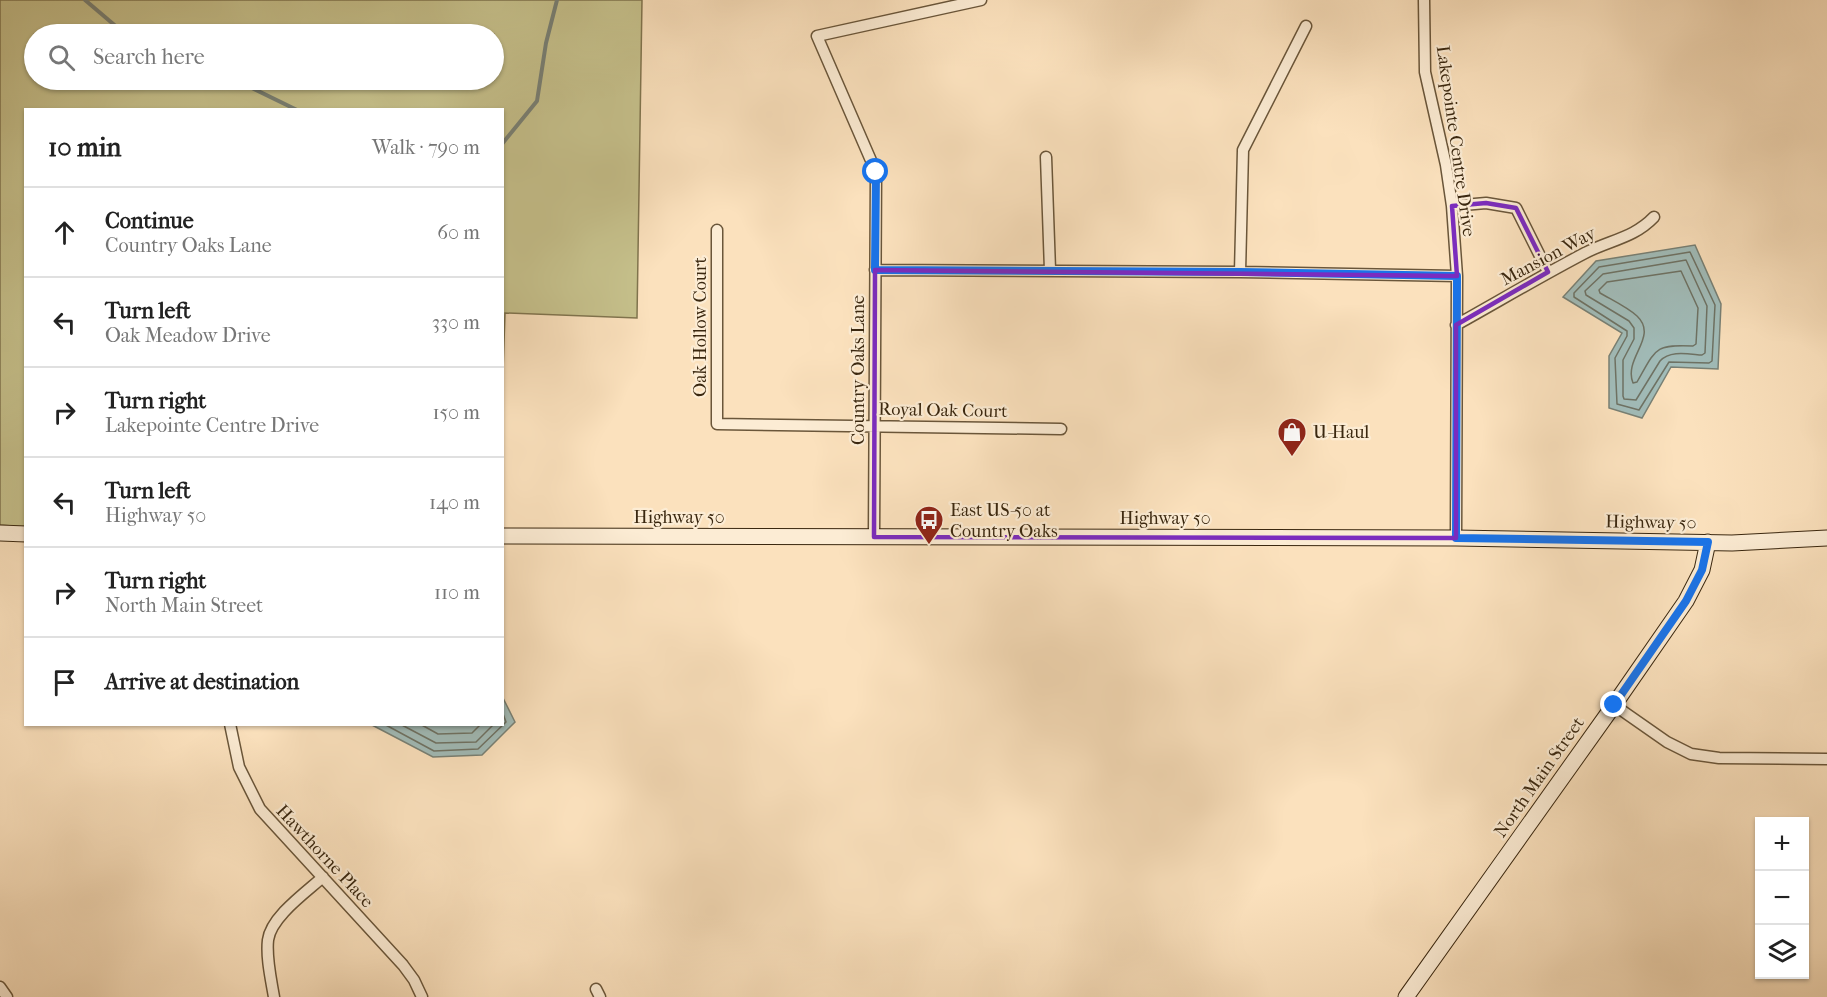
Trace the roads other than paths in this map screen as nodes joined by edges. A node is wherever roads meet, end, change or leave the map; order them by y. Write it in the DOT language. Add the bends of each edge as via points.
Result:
graph roads {
  1 [pos="981,0"];
  2 [pos="1424,0"];
  3 [pos="1306,26"];
  4 [pos="1046,157"];
  5 [pos="1452,206"];
  6 [pos="1654,217"];
  7 [pos="717,230"];
  8 [pos="875,270"];
  9 [pos="1050,270"];
  10 [pos="1240,272"];
  11 [pos="1548,272"];
  12 [pos="1457,276"];
  13 [pos="1456,326"];
  14 [pos="717,424"];
  15 [pos="874,426"];
  16 [pos="1061,429"];
  17 [pos="0,533"];
  18 [pos="24,534"];
  19 [pos="504,536"];
  20 [pos="874,537"];
  21 [pos="1456,538"];
  22 [pos="1827,538"];
  23 [pos="1708,542"];
  24 [pos="1614,705"];
  25 [pos="230,726"];
  26 [pos="1827,759"];
  27 [pos="322,877"];
  28 [pos="0,987"];
  29 [pos="7,997"];
  30 [pos="274,997"];
  31 [pos="422,997"];
  32 [pos="1406,997"];
  1 -- 8 [label="street, Country Oaks Lane" via="817,36 876,172"];
  2 -- 5 [label="street, Lakepointe Centre Drive" via="1425,72"];
  3 -- 10 [label="street" via="1243,150"];
  4 -- 9 [label="street"];
  5 -- 11 [label="street" via="1486,203 1516,208"];
  5 -- 12 [label="street, Lakepointe Centre Drive"];
  6 -- 11 [label="street, Mansion Way" via="1643,229"];
  7 -- 14 [label="street, Oak Hollow Court"];
  8 -- 9 [label="street"];
  8 -- 15 [label="street, Country Oaks Lane"];
  9 -- 10 [label="street"];
  10 -- 12 [label="street"];
  11 -- 13 [label="street, Mansion Way"];
  12 -- 13 [label="street, Lakepointe Centre Drive"];
  13 -- 21 [label="street, Lakepointe Centre Drive"];
  14 -- 15 [label="street, Royal Oak Court"];
  15 -- 16 [label="street, Royal Oak Court"];
  15 -- 20 [label="street, Country Oaks Lane"];
  17 -- 18 [label="main road"];
  19 -- 20 [label="main road, Highway 50"];
  20 -- 21 [label="main road, Highway 50"];
  21 -- 23 [label="main road, Highway 50"];
  22 -- 23 [label="main road, Highway 50"];
  23 -- 24 [label="main road, North Main Street" via="1702,570 1686,601"];
  24 -- 26 [label="street" via="1691,754"];
  24 -- 32 [label="main road, North Main Street"];
  25 -- 27 [label="street, Hawthorne Place" via="239,767 260,810"];
  27 -- 30 [label="street" via="280,916 270,932 268,950"];
  27 -- 31 [label="street, Hawthorne Place" via="403,965"];
  28 -- 29 [label="street"];
}
